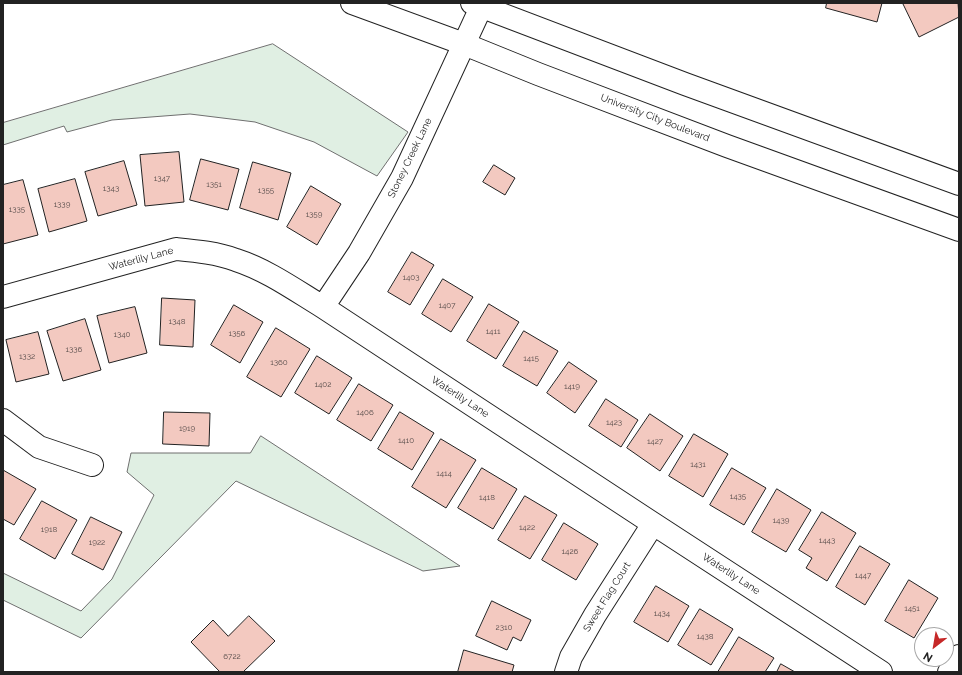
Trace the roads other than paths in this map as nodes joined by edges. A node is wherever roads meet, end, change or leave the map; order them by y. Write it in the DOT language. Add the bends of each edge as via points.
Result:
graph roads {
  1 [pos="352,3"];
  2 [pos="479,4"];
  3 [pos="464,44"];
  4 [pos="959,184"];
  5 [pos="959,230"];
  6 [pos="3,297"];
  7 [pos="323,307"];
  8 [pos="3,420"];
  9 [pos="92,466"];
  10 [pos="653,524"];
  11 [pos="959,656"];
  12 [pos="566,672"];
  13 [pos="881,672"];
  14 [pos="948,672"];
  1 -- 3 [label="street, University City Boulevard"];
  2 -- 3 [label="street, Stoney Creek Lane"];
  2 -- 4 [label="street" via="685,84"];
  3 -- 5 [label="street, University City Boulevard" via="727,146"];
  3 -- 7 [label="street, Stoney Creek Lane" via="402,178 359,253"];
  6 -- 7 [label="street, Waterlily Lane" via="176,249 204,252 237,260 272,276"];
  7 -- 10 [label="street, Waterlily Lane"];
  8 -- 9 [label="street" via="39,447"];
  10 -- 12 [label="street, Sweet Flag Court" via="595,615 571,657"];
  10 -- 13 [label="street, Waterlily Lane"];
  11 -- 14 [label="street"];
}
